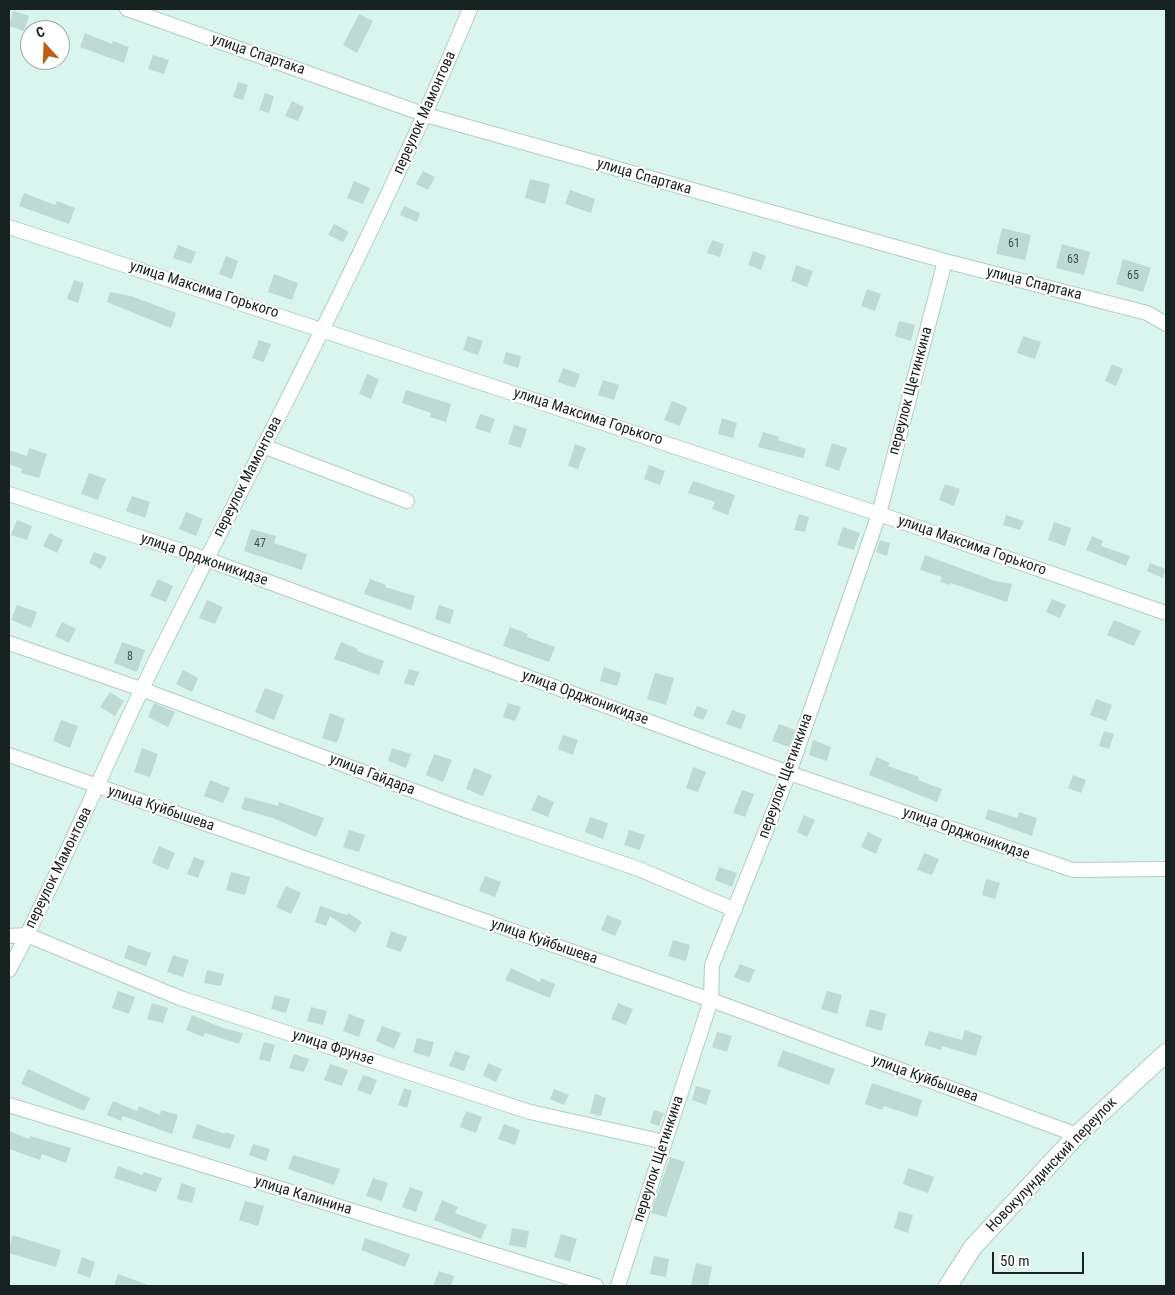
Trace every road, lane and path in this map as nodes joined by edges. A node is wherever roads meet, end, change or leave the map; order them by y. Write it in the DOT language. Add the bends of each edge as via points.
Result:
graph roads {
  1 [pos="127,9"];
  2 [pos="470,9"];
  3 [pos="426,115"];
  4 [pos="9,227"];
  5 [pos="945,261"];
  6 [pos="1166,324"];
  7 [pos="323,329"];
  8 [pos="263,446"];
  9 [pos="9,494"];
  10 [pos="407,501"];
  11 [pos="878,514"];
  12 [pos="206,560"];
  13 [pos="1166,613"];
  14 [pos="9,643"];
  15 [pos="141,689"];
  16 [pos="9,755"];
  17 [pos="789,773"];
  18 [pos="98,787"];
  19 [pos="1166,869"];
  20 [pos="735,910"];
  21 [pos="27,935"];
  22 [pos="9,936"];
  23 [pos="9,970"];
  24 [pos="711,1000"];
  25 [pos="1166,1052"];
  26 [pos="9,1105"];
  27 [pos="1077,1135"];
  28 [pos="665,1142"];
  29 [pos="596,1286"];
  30 [pos="618,1286"];
  31 [pos="948,1286"];
  1 -- 3 [label="street, улица Спартака"];
  2 -- 3 [label="street, переулок Мамонтова"];
  3 -- 5 [label="street, улица Спартака"];
  3 -- 7 [label="street, переулок Мамонтова"];
  4 -- 7 [label="street, улица Максима Горького"];
  5 -- 6 [label="street, улица Спартака" via="1147,313"];
  5 -- 11 [label="street, переулок Щетинкина"];
  7 -- 8 [label="street, переулок Мамонтова"];
  7 -- 11 [label="street, улица Максима Горького"];
  8 -- 10 [label="street"];
  8 -- 12 [label="street, переулок Мамонтова"];
  9 -- 12 [label="street, улица Орджоникидзе"];
  11 -- 13 [label="street, улица Максима Горького"];
  11 -- 17 [label="street, переулок Щетинкина"];
  12 -- 15 [label="street, переулок Мамонтова"];
  12 -- 17 [label="street, улица Орджоникидзе"];
  14 -- 15 [label="street, улица Гайдара"];
  15 -- 18 [label="street, переулок Мамонтова"];
  15 -- 20 [label="street, улица Гайдара" via="465,810 639,869"];
  16 -- 18 [label="street, улица Куйбышева"];
  17 -- 19 [label="street, улица Орджоникидзе" via="1074,870"];
  17 -- 20 [label="street, переулок Щетинкина"];
  18 -- 21 [label="street, переулок Мамонтова"];
  18 -- 24 [label="street, улица Куйбышева"];
  20 -- 24 [label="street, переулок Щетинкина" via="712,965"];
  21 -- 22 [label="street, улица Фрунзе"];
  21 -- 23 [label="street, переулок Мамонтова"];
  21 -- 28 [label="street, улица Фрунзе" via="180,998 530,1112"];
  24 -- 27 [label="street, улица Куйбышева"];
  24 -- 28 [label="street, переулок Щетинкина"];
  25 -- 27 [label="street, Новокулундинский переулок"];
  26 -- 29 [label="street, улица Калинина"];
  27 -- 31 [label="street, Новокулундинский переулок" via="973,1247"];
  28 -- 30 [label="street, переулок Щетинкина"];
}
